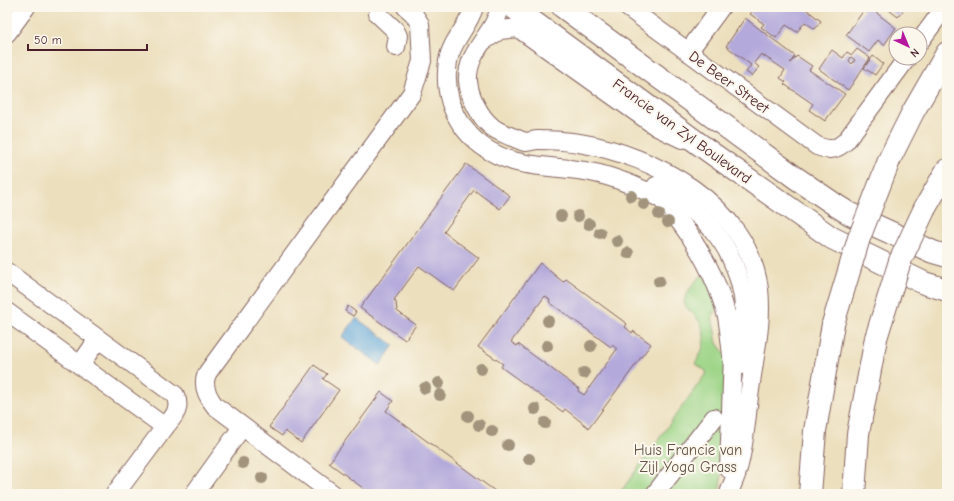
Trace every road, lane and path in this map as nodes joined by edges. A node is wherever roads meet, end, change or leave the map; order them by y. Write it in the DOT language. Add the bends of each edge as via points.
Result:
graph roads {
  1 [pos="26,7"];
  2 [pos="406,7"];
  3 [pos="474,7"];
  4 [pos="490,7"];
  5 [pos="500,7"];
  6 [pos="513,7"];
  7 [pos="563,7"];
  8 [pos="627,7"];
  9 [pos="721,7"];
  10 [pos="945,7"];
  11 [pos="373,10"];
  12 [pos="928,30"];
  13 [pos="7,33"];
  14 [pos="480,43"];
  15 [pos="396,47"];
  16 [pos="688,52"];
  17 [pos="947,53"];
  18 [pos="901,66"];
  19 [pos="481,146"];
  20 [pos="710,152"];
  21 [pos="947,170"];
  22 [pos="947,256"];
  23 [pos="7,272"];
  24 [pos="947,290"];
  25 [pos="7,312"];
  26 [pos="98,339"];
  27 [pos="80,365"];
  28 [pos="714,418"];
  29 [pos="165,427"];
  30 [pos="242,427"];
  31 [pos="729,493"];
  32 [pos="115,494"];
  33 [pos="194,494"];
  34 [pos="333,494"];
  35 [pos="655,494"];
  36 [pos="810,494"];
  37 [pos="854,494"];
  1 -- 13 [label="street"];
  2 -- 11 [label="street"];
  2 -- 30 [label="street" via="420,24 422,61 412,93 206,375 205,388 210,400"];
  3 -- 19 [label="street" via="448,61 448,81 456,118"];
  4 -- 19 [label="street" via="472,34 458,66 462,106 476,130"];
  5 -- 14 [label="street" via="494,26"];
  6 -- 20 [label="main road, Francie van Zyl Boulevard"];
  7 -- 22 [label="main road, Francie van Zyl Boulevard" via="837,206"];
  8 -- 16 [label="street, De Beer Street"];
  9 -- 16 [label="street"];
  10 -- 12 [label="street"];
  11 -- 15 [label="street" via="395,30 398,36"];
  14 -- 20 [label="street" via="500,30 518,28 657,127"];
  14 -- 31 [label="street" via="471,60 468,80 474,101 491,126 525,142 537,140 580,144 613,152 663,171 690,186 706,199 724,215 743,242 759,287 761,311 758,348 738,471"];
  16 -- 18 [label="street, De Beer Street" via="826,150 834,150 846,141"];
  17 -- 36 [label="main road, bridge" via="890,158 859,238 833,324 815,430"];
  19 -- 31 [label="street" via="513,161 591,172 626,183 662,200 694,223 716,256 724,274 734,319"];
  20 -- 24 [label="main road, Francie van Zyl Boulevard" via="832,238 924,283"];
  21 -- 37 [label="main road, bridge" via="925,208 900,261 876,338 858,434"];
  23 -- 26 [label="street"];
  25 -- 27 [label="street"];
  26 -- 27 [label="street"];
  26 -- 29 [label="street" via="176,396 178,410"];
  27 -- 29 [label="street"];
  28 -- 35 [label="street"];
  29 -- 32 [label="street"];
  30 -- 33 [label="street"];
  30 -- 34 [label="street"];
}
